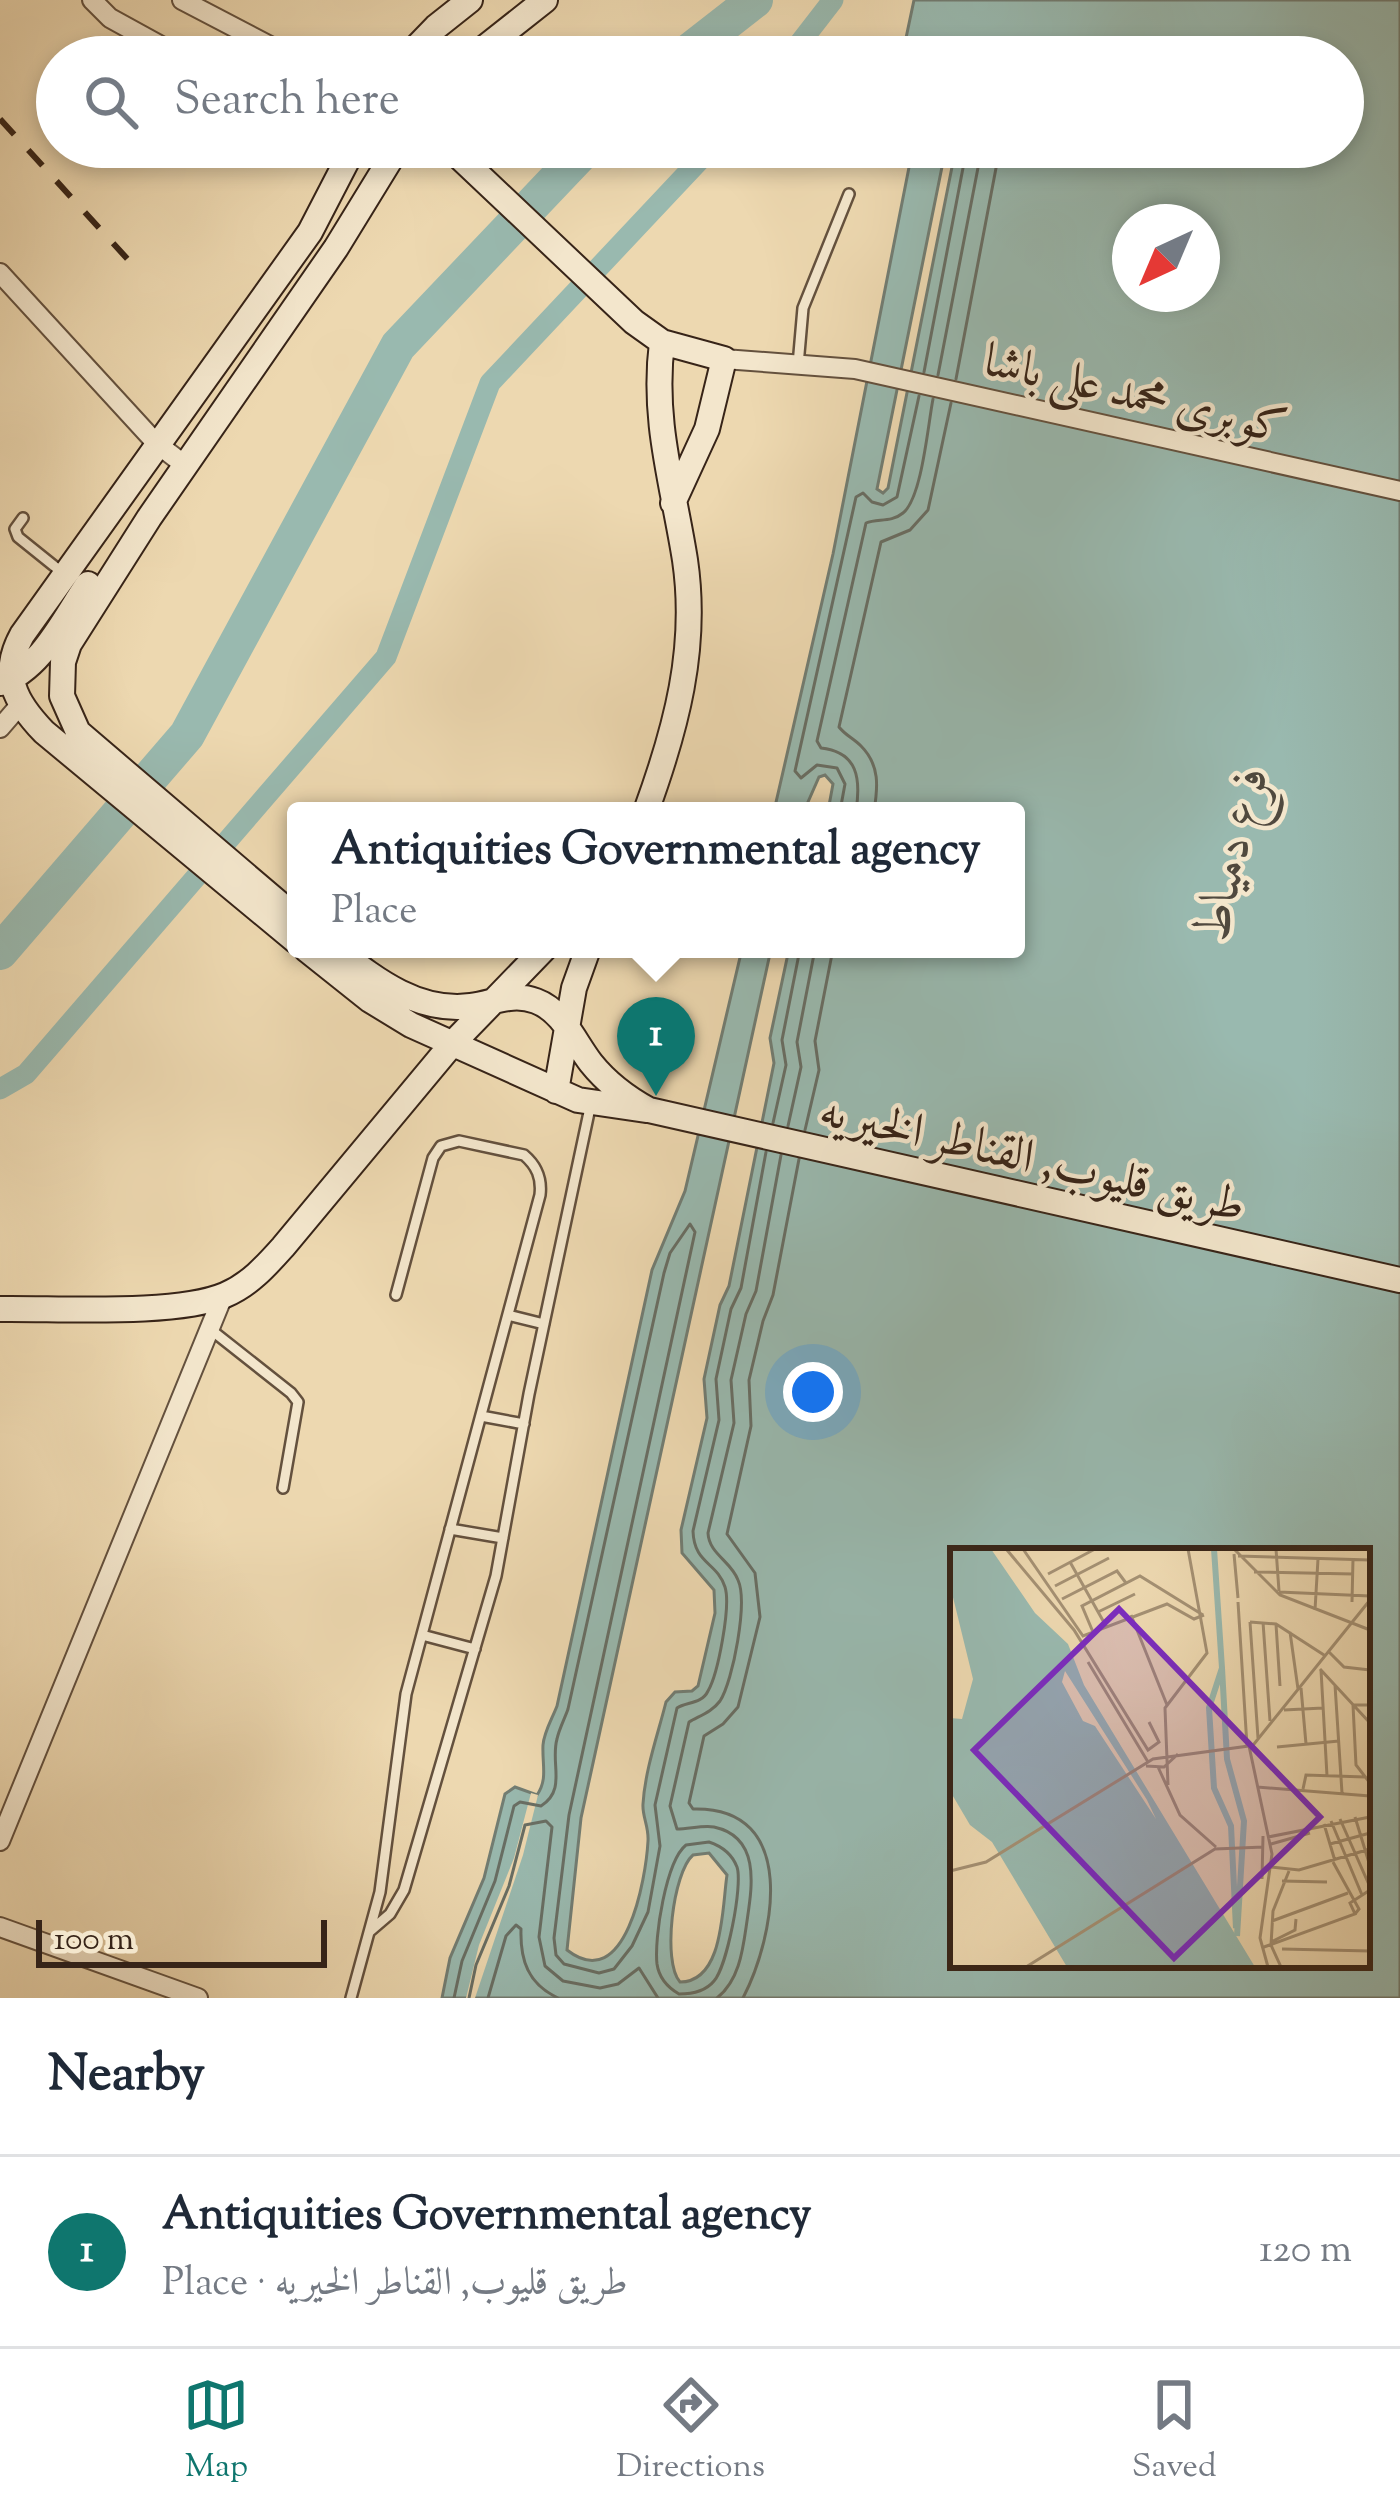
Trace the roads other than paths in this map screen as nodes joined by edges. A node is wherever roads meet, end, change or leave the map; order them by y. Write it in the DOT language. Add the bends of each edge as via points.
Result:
graph roads {
  1 [pos="92,0"];
  2 [pos="182,0"];
  3 [pos="470,0"];
  4 [pos="545,0"];
  5 [pos="207,6"];
  6 [pos="141,36"];
  7 [pos="256,36"];
  8 [pos="427,36"];
  9 [pos="500,36"];
  10 [pos="341,168"];
  11 [pos="385,168"];
  12 [pos="471,168"];
  13 [pos="849,194"];
  14 [pos="0,273"];
  15 [pos="662,342"];
  16 [pos="724,359"];
  17 [pos="798,364"];
  18 [pos="156,443"];
  19 [pos="186,466"];
  20 [pos="1400,491"];
  21 [pos="673,503"];
  22 [pos="23,518"];
  23 [pos="149,518"];
  24 [pos="64,574"];
  25 [pos="4,681"];
  26 [pos="19,706"];
  27 [pos="0,728"];
  28 [pos="649,802"];
  29 [pos="258,899"];
  30 [pos="287,914"];
  31 [pos="287,931"];
  32 [pos="318,958"];
  33 [pos="348,958"];
  34 [pos="535,958"];
  35 [pos="585,958"];
  36 [pos="490,1001"];
  37 [pos="567,1027"];
  38 [pos="452,1044"];
  39 [pos="556,1091"];
  40 [pos="591,1103"];
  41 [pos="650,1110"];
  42 [pos="1400,1280"];
  43 [pos="395,1294"];
  44 [pos="224,1296"];
  45 [pos="0,1309"];
  46 [pos="508,1315"];
  47 [pos="544,1324"];
  48 [pos="210,1329"];
  49 [pos="481,1416"];
  50 [pos="524,1424"];
  51 [pos="284,1488"];
  52 [pos="450,1529"];
  53 [pos="503,1538"];
  54 [pos="422,1635"];
  55 [pos="476,1648"];
  56 [pos="0,1841"];
  57 [pos="0,1927"];
  58 [pos="369,1932"];
  59 [pos="144,1989"];
  60 [pos="198,1998"];
  61 [pos="351,1998"];
  1 -- 6 [label="street"];
  2 -- 5 [label="street"];
  3 -- 8 [label="main road"];
  4 -- 9 [label="main road"];
  5 -- 7 [label="street"];
  10 -- 18 [label="main road" via="310,232"];
  11 -- 19 [label="main road"];
  12 -- 15 [label="main road"];
  13 -- 17 [label="lane" via="803,308"];
  14 -- 18 [label="street"];
  15 -- 16 [label="main road"];
  15 -- 21 [label="main road" via="661,445"];
  16 -- 17 [label="street, كوبرى محمد على باشا"];
  16 -- 21 [label="main road" via="707,429"];
  17 -- 20 [label="street, كوبرى محمد على باشا" via="855,369"];
  18 -- 19 [label="street"];
  18 -- 24 [label="main road"];
  19 -- 23 [label="main road"];
  21 -- 28 [label="main road" via="685,562 685,682"];
  22 -- 24 [label="lane" via="15,533"];
  23 -- 25 [label="main road" via="124,532 36,659"];
  23 -- 29 [label="main road" via="69,644 62,696 78,732"];
  24 -- 25 [label="main road" via="14,646"];
  25 -- 26 [label="main road"];
  26 -- 27 [label="street"];
  26 -- 29 [label="main road"];
  29 -- 30 [label="main road"];
  29 -- 31 [label="main road"];
  32 -- 38 [label="main road, طريق قليوب, القناطر الخيريه" via="383,1009"];
  33 -- 36 [label="main road, طريق قليوب, القناطر الخيريه" via="418,1000"];
  34 -- 36 [label="main road"];
  35 -- 37 [label="main road"];
  36 -- 37 [label="main road, طريق قليوب, القناطر الخيريه" via="533,1000"];
  36 -- 38 [label="main road"];
  37 -- 39 [label="main road"];
  37 -- 41 [label="main road, طريق قليوب, القناطر الخيريه" via="603,1076"];
  38 -- 39 [label="main road, طريق قليوب, القناطر الخيريه"];
  38 -- 44 [label="main road" via="266,1267"];
  39 -- 40 [label="main road, طريق قليوب, القناطر الخيريه"];
  40 -- 41 [label="main road, طريق قليوب, القناطر الخيريه"];
  40 -- 47 [label="lane"];
  41 -- 42 [label="main road, طريق قليوب, القناطر الخيريه"];
  43 -- 46 [label="lane" via="436,1152 453,1141 499,1148 524,1155 541,1186"];
  44 -- 45 [label="main road" via="188,1305"];
  44 -- 48 [label="street"];
  46 -- 47 [label="lane"];
  46 -- 49 [label="lane"];
  47 -- 50 [label="lane"];
  48 -- 51 [label="lane" via="298,1402"];
  48 -- 56 [label="street"];
  49 -- 50 [label="lane"];
  49 -- 52 [label="lane"];
  50 -- 53 [label="lane"];
  52 -- 53 [label="lane"];
  52 -- 54 [label="lane"];
  53 -- 55 [label="lane"];
  54 -- 55 [label="lane"];
  54 -- 58 [label="lane"];
  55 -- 58 [label="lane" via="404,1890"];
  57 -- 59 [label="street"];
  58 -- 61 [label="lane"];
  59 -- 60 [label="street"];
}
